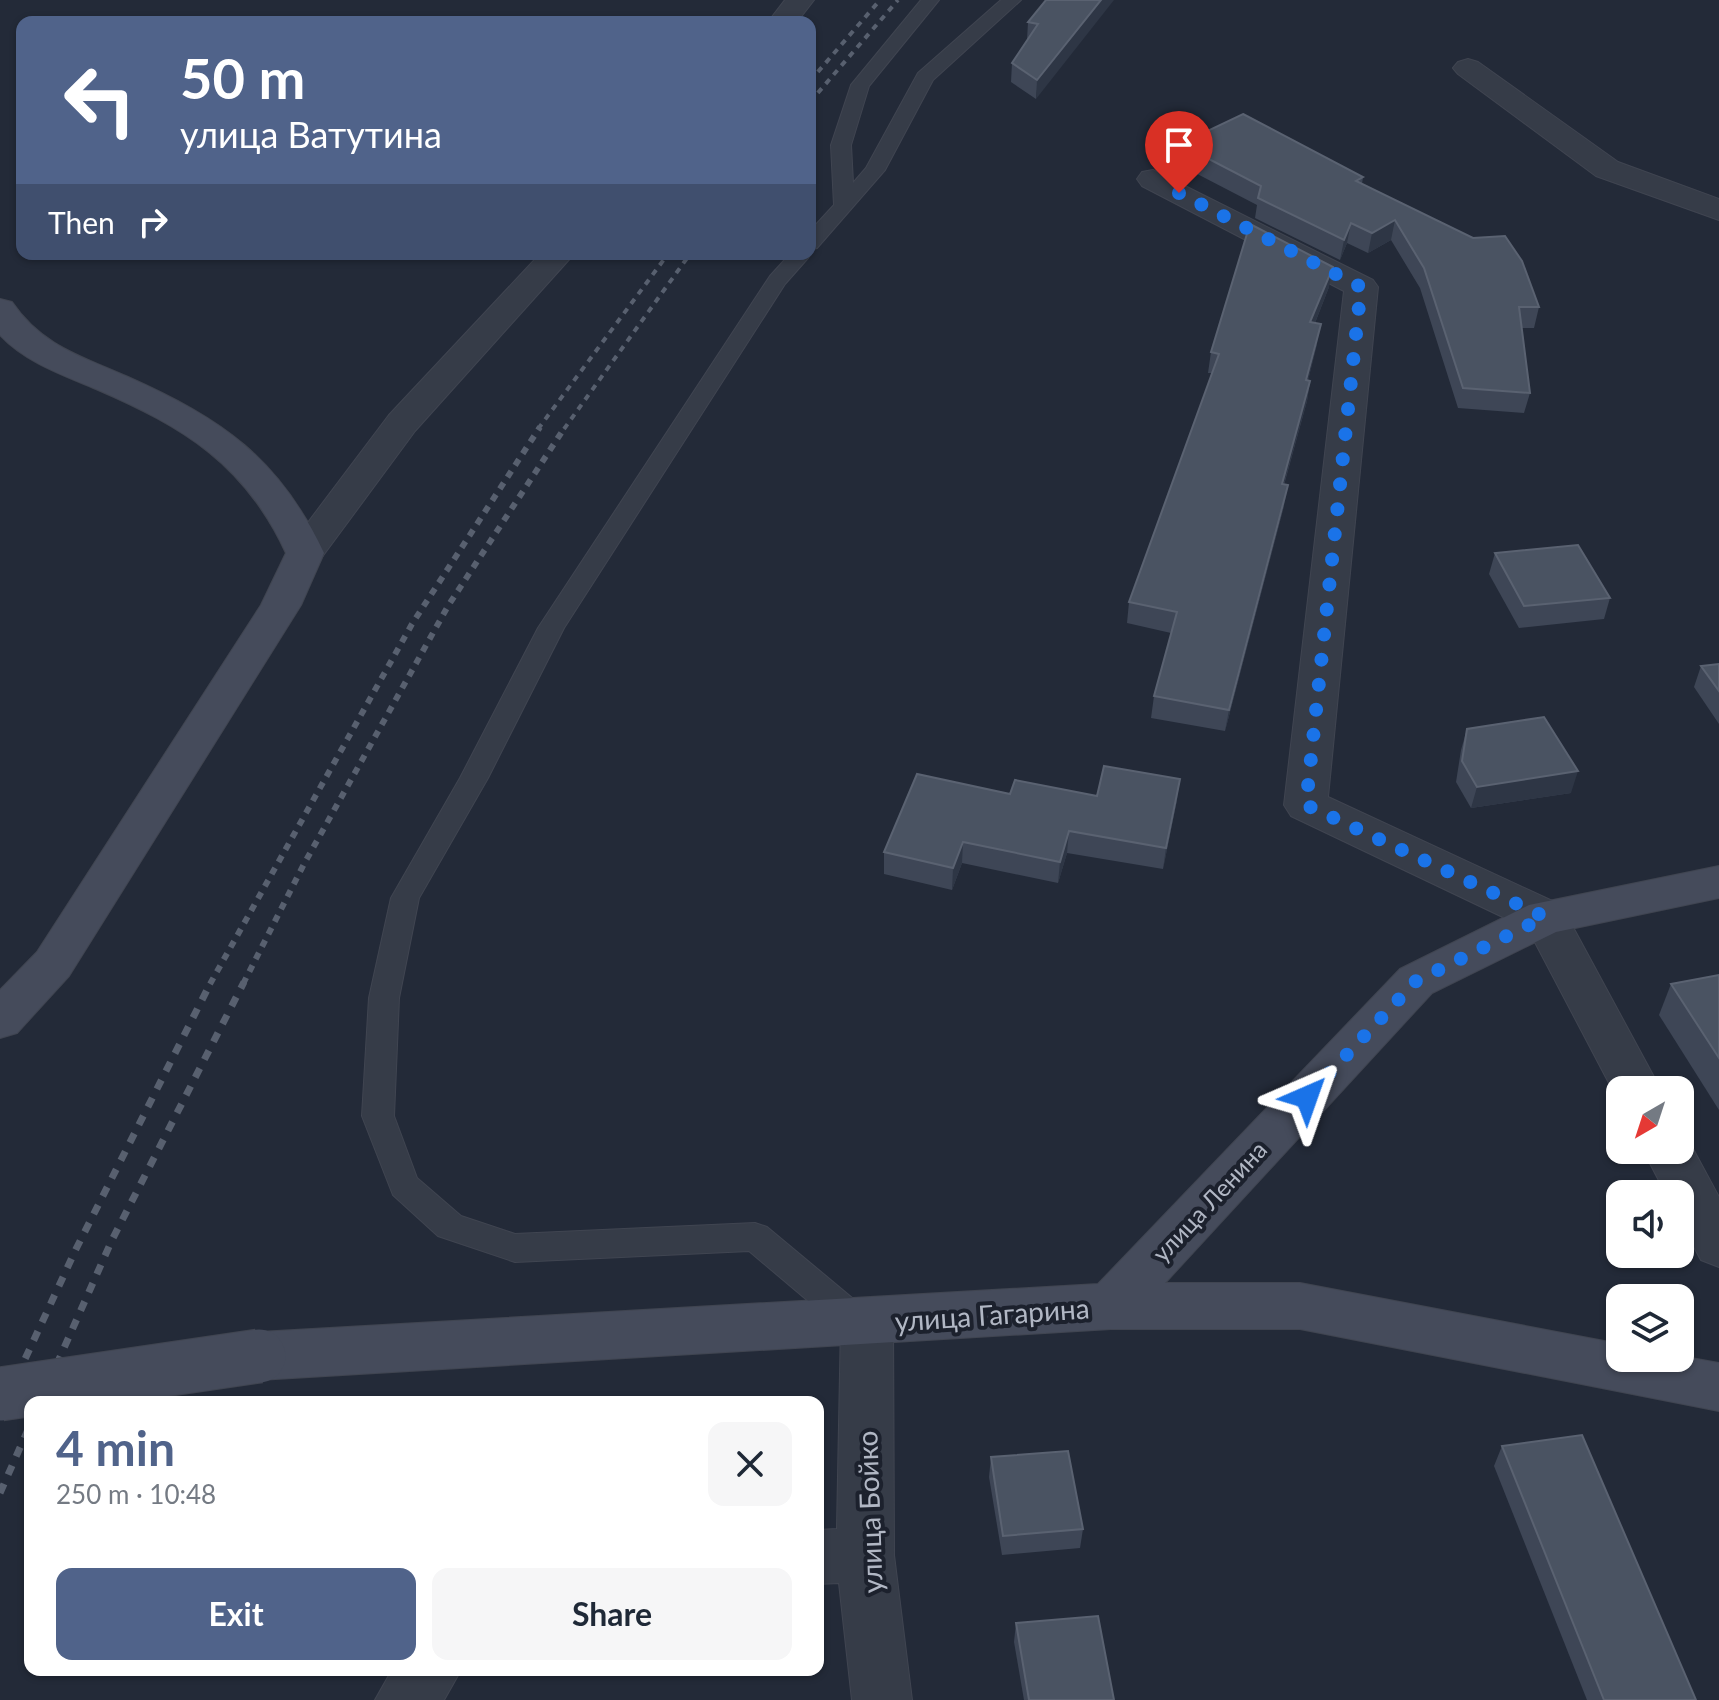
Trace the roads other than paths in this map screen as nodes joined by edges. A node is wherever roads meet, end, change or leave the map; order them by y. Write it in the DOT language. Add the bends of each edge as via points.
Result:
graph roads {
  1 [pos="800,0"];
  2 [pos="930,0"];
  3 [pos="1012,0"];
  4 [pos="787,16"];
  5 [pos="1468,68"];
  6 [pos="1153,179"];
  7 [pos="844,208"];
  8 [pos="1719,210"];
  9 [pos="816,238"];
  10 [pos="552,260"];
  11 [pos="795,260"];
  12 [pos="0,309"];
  13 [pos="305,553"];
  14 [pos="1719,882"];
  15 [pos="1545,917"];
  16 [pos="0,1020"];
  17 [pos="1630,1076"];
  18 [pos="1676,1164"];
  19 [pos="1719,1245"];
  20 [pos="1111,1306"];
  21 [pos="862,1322"];
  22 [pos="1719,1387"];
  23 [pos="0,1394"];
  24 [pos="842,1556"];
  25 [pos="426,1676"];
  26 [pos="405,1700"];
  27 [pos="882,1700"];
  1 -- 4 [label="street"];
  2 -- 7 [label="lane" via="860,85 841,145"];
  3 -- 7 [label="lane" via="925,77 875,170"];
  5 -- 8 [label="street" via="1607,169"];
  6 -- 15 [label="street" via="1361,287 1306,805"];
  7 -- 9 [label="lane"];
  10 -- 13 [label="street" via="402,423"];
  11 -- 21 [label="lane" via="777,280 551,628 405,898 384,998 378,1116 404,1186 450,1226 515,1248 755,1237"];
  12 -- 13 [label="street" via="4,322 53,358 127,389 249,465 287,515"];
  13 -- 16 [label="street" via="281,605 53,964"];
  14 -- 15 [label="street, улица Ленина"];
  15 -- 17 [label="street"];
  15 -- 20 [label="street, улица Ленина" via="1416,981"];
  18 -- 19 [label="street"];
  20 -- 21 [label="street, улица Гагарина"];
  20 -- 22 [label="street, улица Гагарина" via="1300,1306"];
  21 -- 23 [label="street, улица Гагарина, bridge" via="259,1356"];
  21 -- 24 [label="street, улица Бойко"];
  24 -- 27 [label="street, улица Бойко"];
  25 -- 26 [label="street"];
}
